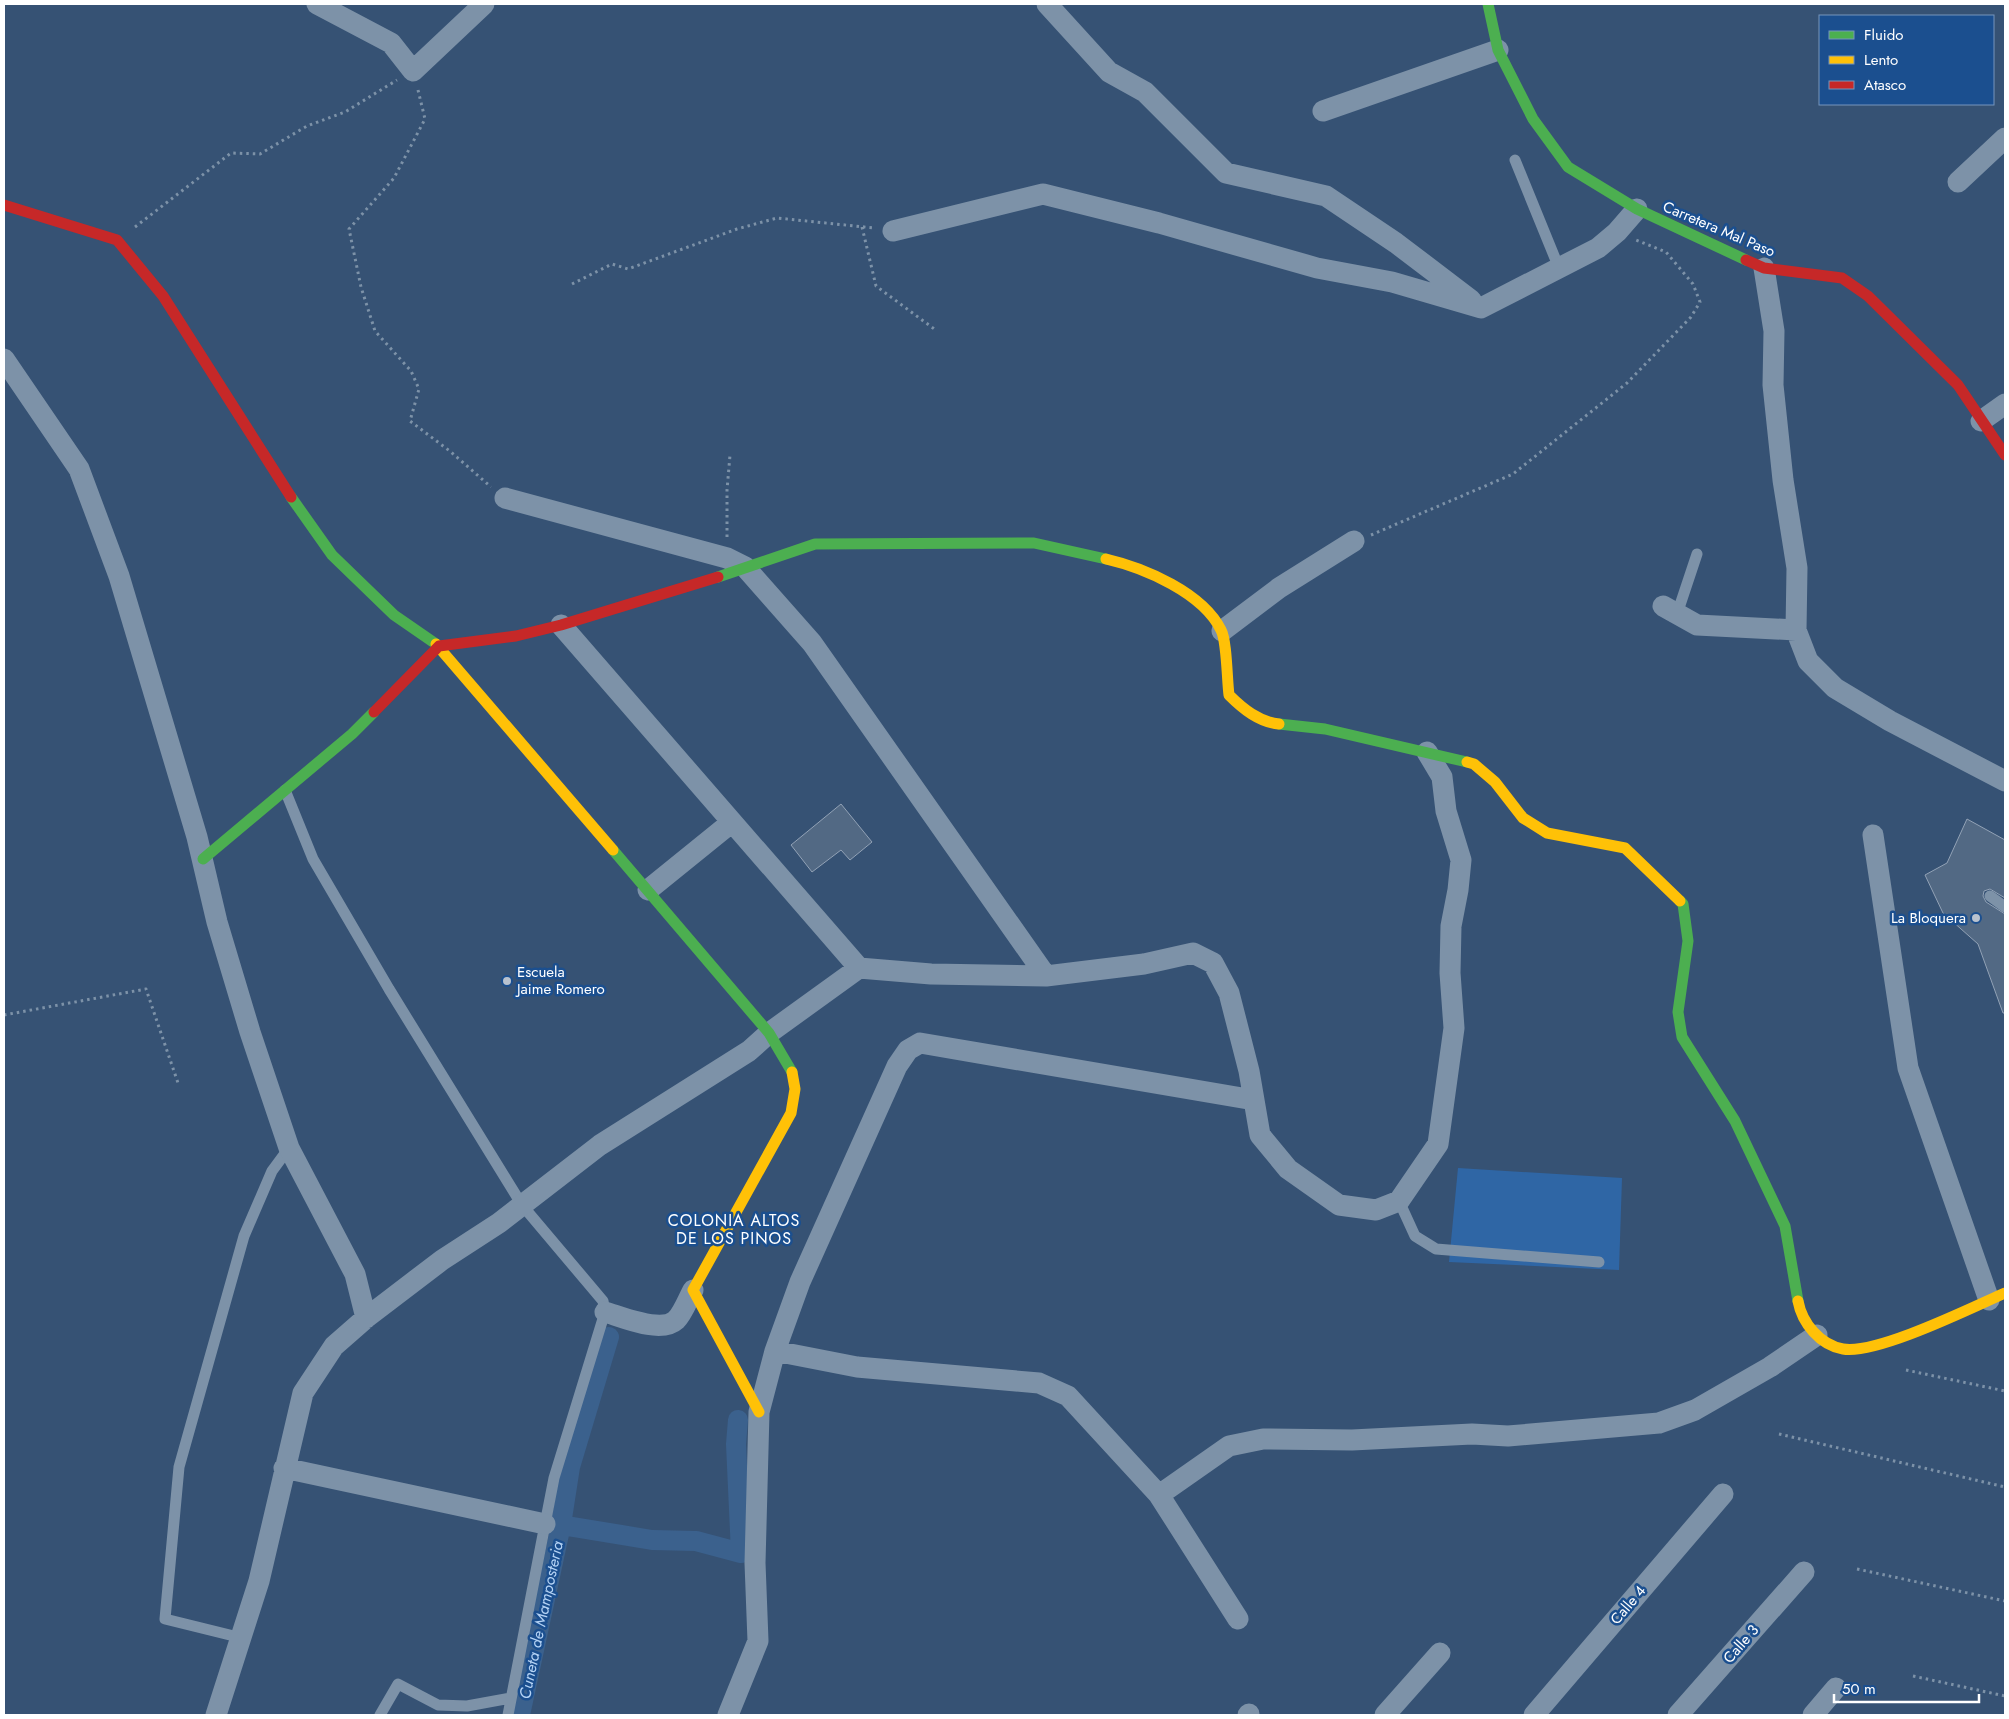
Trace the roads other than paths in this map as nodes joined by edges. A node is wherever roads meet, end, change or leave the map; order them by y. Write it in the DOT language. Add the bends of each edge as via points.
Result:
graph roads {
  1 [pos="317,4"];
  2 [pos="484,4"];
  3 [pos="1047,4"];
  4 [pos="1488,4"];
  5 [pos="1498,50"];
  6 [pos="1323,110"];
  7 [pos="2005,138"];
  8 [pos="1515,160"];
  9 [pos="1958,182"];
  10 [pos="4,205"];
  11 [pos="1637,209"];
  12 [pos="893,231"];
  13 [pos="1559,268"];
  14 [pos="1764,268"];
  15 [pos="1481,308"];
  16 [pos="4,359"];
  17 [pos="2005,404"];
  18 [pos="1981,421"];
  19 [pos="2005,455"];
  20 [pos="505,498"];
  21 [pos="1354,541"];
  22 [pos="1697,554"];
  23 [pos="736,562"];
  24 [pos="1670,610"];
  25 [pos="561,625"];
  26 [pos="1796,630"];
  27 [pos="1222,631"];
  28 [pos="439,646"];
  29 [pos="1427,752"];
  30 [pos="2005,781"];
  31 [pos="285,790"];
  32 [pos="732,822"];
  33 [pos="1872,835"];
  34 [pos="203,859"];
  35 [pos="648,890"];
  36 [pos="1990,896"];
  37 [pos="2005,907"];
  38 [pos="859,968"];
  39 [pos="1046,976"];
  40 [pos="769,1033"];
  41 [pos="1254,1100"];
  42 [pos="289,1148"];
  43 [pos="1399,1201"];
  44 [pos="522,1205"];
  45 [pos="1599,1262"];
  46 [pos="693,1290"];
  47 [pos="1997,1297"];
  48 [pos="605,1312"];
  49 [pos="366,1318"];
  50 [pos="1817,1335"];
  51 [pos="776,1351"];
  52 [pos="759,1412"];
  53 [pos="284,1468"];
  54 [pos="1723,1494"];
  55 [pos="1159,1495"];
  56 [pos="545,1524"];
  57 [pos="1804,1572"];
  58 [pos="1238,1619"];
  59 [pos="242,1638"];
  60 [pos="1440,1653"];
  61 [pos="1836,1688"];
  62 [pos="511,1698"];
  63 [pos="216,1715"];
  64 [pos="380,1715"];
  65 [pos="508,1715"];
  66 [pos="728,1715"];
  67 [pos="1385,1715"];
  68 [pos="1534,1715"];
  69 [pos="1678,1715"];
  70 [pos="1813,1715"];
  1 -- 2 [label="street" via="391,42 413,71"];
  3 -- 15 [label="street" via="1109,72 1144,92 1226,173 1326,196 1396,243"];
  4 -- 5 [label="street, Carretera Mal Paso"];
  5 -- 6 [label="street"];
  5 -- 11 [label="street, Carretera Mal Paso" via="1533,119 1568,167"];
  7 -- 9 [label="street"];
  8 -- 13 [label="lane"];
  10 -- 28 [label="street" via="117,240 163,296 274,474 332,555 394,615"];
  11 -- 13 [label="street" via="1598,248"];
  11 -- 14 [label="street, Carretera Mal Paso"];
  12 -- 15 [label="street" via="1043,194 1317,268 1392,282"];
  13 -- 15 [label="street"];
  14 -- 18 [label="street, Carretera Mal Paso" via="1842,278 1868,296 1958,385"];
  14 -- 26 [label="street" via="1774,332 1774,385 1783,480 1797,568"];
  16 -- 34 [label="street" via="79,469 119,576"];
  17 -- 18 [label="street"];
  18 -- 19 [label="street, Carretera Mal Paso"];
  20 -- 23 [label="street"];
  21 -- 27 [label="street" via="1279,588"];
  22 -- 24 [label="lane"];
  23 -- 25 [label="street" via="661,596"];
  23 -- 27 [label="street" via="815,544 1034,543 1122,563 1169,581 1206,610"];
  23 -- 39 [label="street" via="812,643"];
  24 -- 26 [label="street" via="1697,625"];
  25 -- 28 [label="street" via="516,636"];
  25 -- 32 [label="street"];
  26 -- 30 [label="street" via="1808,661 1835,688 1890,721"];
  27 -- 29 [label="street" via="1229,695 1245,710 1269,723 1325,729"];
  28 -- 31 [label="street" via="352,734"];
  28 -- 35 [label="street"];
  29 -- 43 [label="street" via="1442,777 1446,810 1461,860 1451,926 1454,1028 1438,1144"];
  29 -- 50 [label="street" via="1474,764 1495,782 1523,818 1547,833 1625,848 1683,904 1688,941 1678,1012 1682,1038 1735,1121 1785,1226 1798,1305 1808,1326"];
  31 -- 34 [label="street"];
  31 -- 44 [label="lane" via="313,859"];
  32 -- 35 [label="street"];
  32 -- 38 [label="street"];
  33 -- 47 [label="street" via="1908,1068"];
  34 -- 42 [label="street" via="247,1022"];
  35 -- 40 [label="street"];
  36 -- 37 [label="lane"];
  38 -- 39 [label="street" via="931,974"];
  38 -- 40 [label="street"];
  39 -- 41 [label="street" via="1144,964 1193,953 1213,963 1229,993"];
  40 -- 44 [label="street" via="749,1051 600,1145"];
  40 -- 46 [label="street" via="791,1068 797,1084 795,1101"];
  41 -- 43 [label="street" via="1260,1135 1288,1169 1339,1205 1376,1210"];
  41 -- 51 [label="street" via="920,1043 908,1050 897,1066 800,1282"];
  42 -- 49 [label="street" via="355,1274"];
  42 -- 59 [label="lane" via="272,1171 244,1236 179,1467 165,1619"];
  43 -- 45 [label="lane" via="1415,1236 1436,1249"];
  44 -- 48 [label="lane" via="603,1301"];
  44 -- 49 [label="street"];
  46 -- 48 [label="street" via="676,1320 666,1326"];
  46 -- 52 [label="street"];
  47 -- 50 [label="street" via="1936,1324 1862,1349 1843,1349 1827,1344"];
  48 -- 56 [label="lane" via="554,1478"];
  49 -- 53 [label="street" via="334,1346 303,1393"];
  50 -- 55 [label="street" via="1770,1367 1695,1410 1659,1424 1508,1436 1263,1439 1229,1446"];
  51 -- 52 [label="street"];
  51 -- 55 [label="street" via="857,1368 1039,1383 1068,1396 1083,1410 1106,1440"];
  52 -- 66 [label="street" via="755,1563 758,1641"];
  53 -- 56 [label="street"];
  53 -- 59 [label="street" via="259,1581"];
  54 -- 68 [label="street, Calle 4"];
  55 -- 58 [label="street"];
  56 -- 62 [label="lane"];
  57 -- 69 [label="street, Calle 3"];
  59 -- 63 [label="street"];
  60 -- 67 [label="street"];
  61 -- 70 [label="street"];
  62 -- 64 [label="lane" via="467,1706 438,1705 398,1684"];
  62 -- 65 [label="lane"];
}
